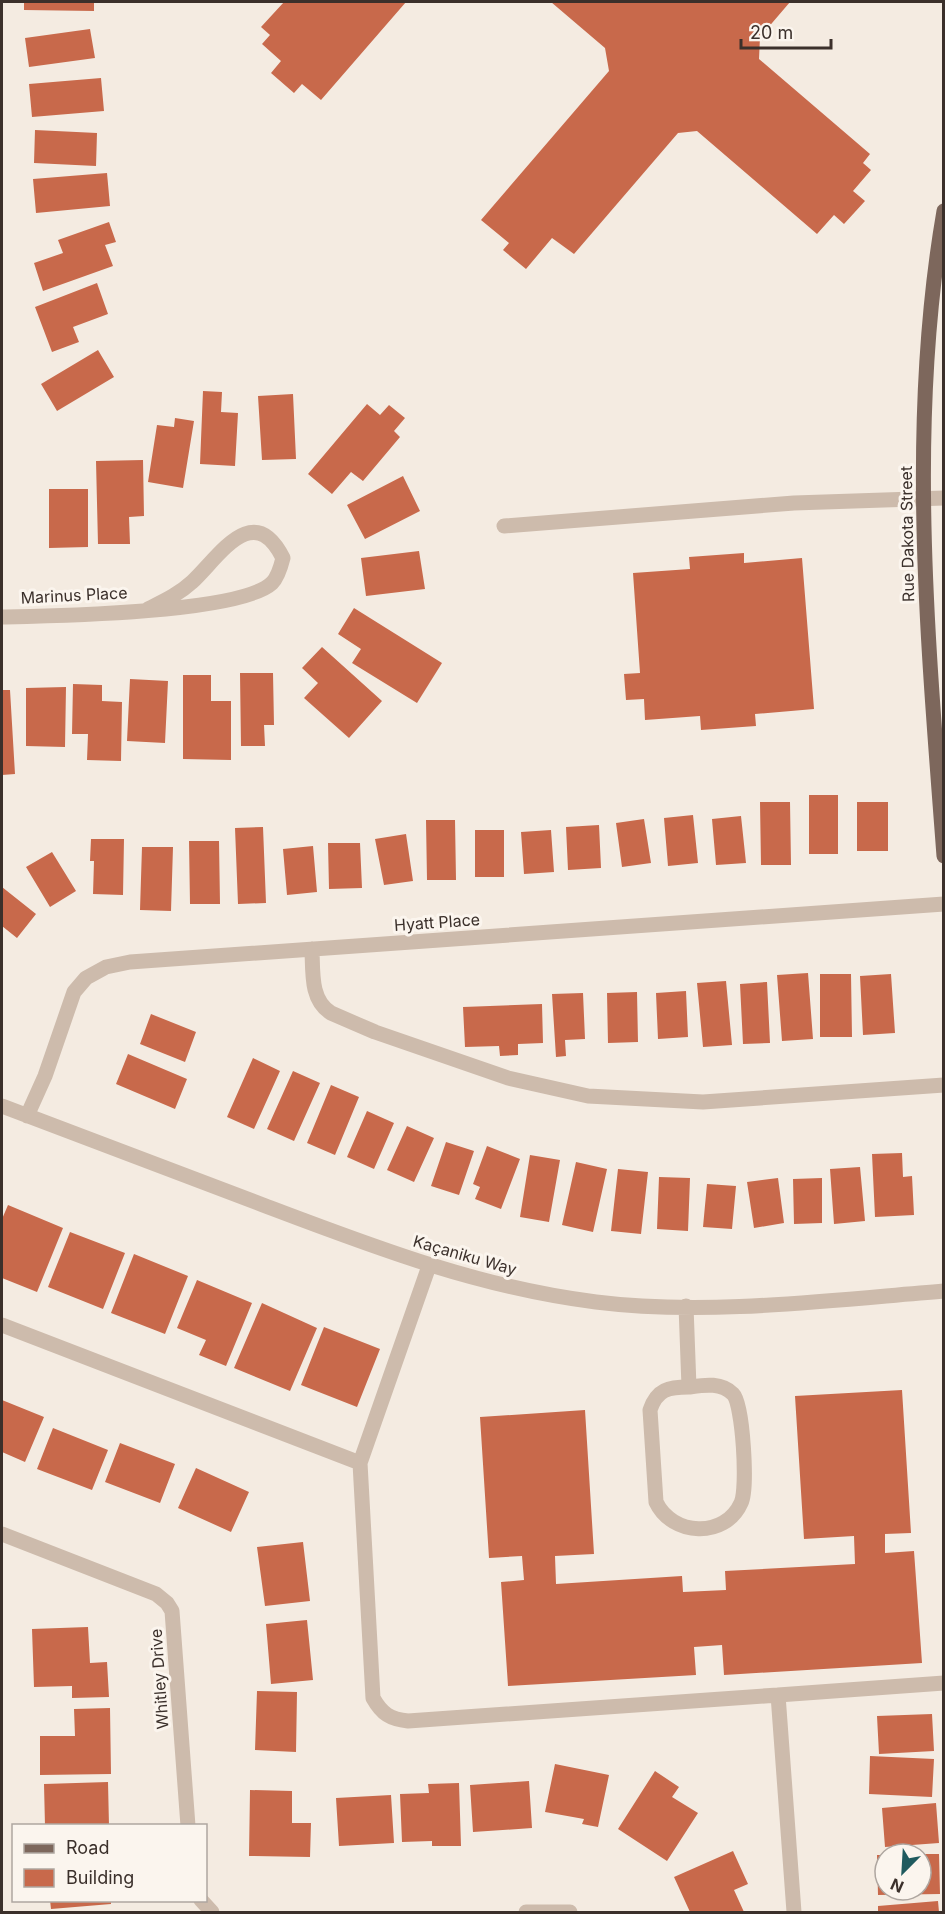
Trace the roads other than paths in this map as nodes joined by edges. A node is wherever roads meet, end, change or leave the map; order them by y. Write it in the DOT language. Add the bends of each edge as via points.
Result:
graph roads {
  1 [pos="944,211"];
  2 [pos="924,498"];
  3 [pos="944,498"];
  4 [pos="504,526"];
  5 [pos="148,609"];
  6 [pos="2,617"];
  7 [pos="944,856"];
  8 [pos="944,904"];
  9 [pos="312,949"];
  10 [pos="944,1085"];
  11 [pos="2,1106"];
  12 [pos="27,1116"];
  13 [pos="429,1266"];
  14 [pos="944,1291"];
  15 [pos="686,1306"];
  16 [pos="2,1325"];
  17 [pos="689,1387"];
  18 [pos="360,1463"];
  19 [pos="2,1534"];
  20 [pos="944,1683"];
  21 [pos="778,1695"];
  22 [pos="188,1824"];
  23 [pos="525,1912"];
  24 [pos="570,1912"];
  25 [pos="794,1912"];
  1 -- 2 [label="main road, Rue Dakota Street" via="922,438"];
  2 -- 3 [label="street"];
  2 -- 4 [label="street"];
  2 -- 7 [label="main road, Rue Dakota Street" via="924,582"];
  5 -- 5 [label="street, Marinus Place" via="207,604 261,590 273,582 283,558 266,536 253,531 241,535 228,543 184,589"];
  5 -- 6 [label="street, Marinus Place"];
  8 -- 9 [label="street, Hyatt Place"];
  9 -- 10 [label="street" via="317,998 331,1013 460,1062 550,1088 588,1096 703,1102"];
  9 -- 12 [label="street, Hyatt Place" via="130,962 106,967 86,978 74,992 65,1013 45,1076"];
  11 -- 12 [label="street, Kaçaniku Way"];
  12 -- 13 [label="street, Kaçaniku Way"];
  13 -- 15 [label="street, Kaçaniku Way" via="470,1279 561,1297 641,1306"];
  13 -- 18 [label="street"];
  14 -- 15 [label="street, Kaçaniku Way"];
  15 -- 17 [label="street"];
  16 -- 18 [label="street"];
  17 -- 17 [label="street" via="669,1387 652,1402 656,1502 660,1511 679,1526 700,1530 721,1524 741,1505 742,1445 738,1400 731,1392 721,1386"];
  18 -- 21 [label="street" via="373,1698 382,1714 408,1721"];
  19 -- 22 [label="street, Whitley Drive" via="156,1594 167,1603 172,1611"];
  20 -- 21 [label="street"];
  21 -- 25 [label="street"];
  23 -- 24 [label="street"];
}
